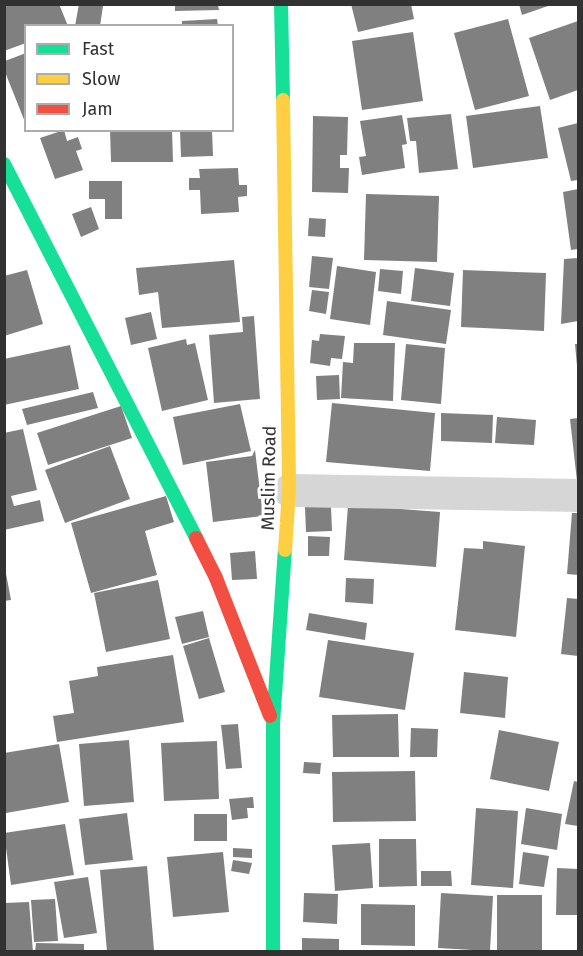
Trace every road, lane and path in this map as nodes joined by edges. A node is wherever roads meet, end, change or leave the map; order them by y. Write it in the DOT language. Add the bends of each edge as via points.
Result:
graph roads {
  1 [pos="280,4"];
  2 [pos="4,164"];
  3 [pos="289,490"];
  4 [pos="579,495"];
  5 [pos="273,724"];
  6 [pos="273,951"];
  1 -- 3 [label="street, Muslim Road"];
  2 -- 5 [label="street" via="216,578"];
  3 -- 4 [label="street"];
  3 -- 5 [label="street, Muslim Road"];
  5 -- 6 [label="street, Muslim Road"];
}
